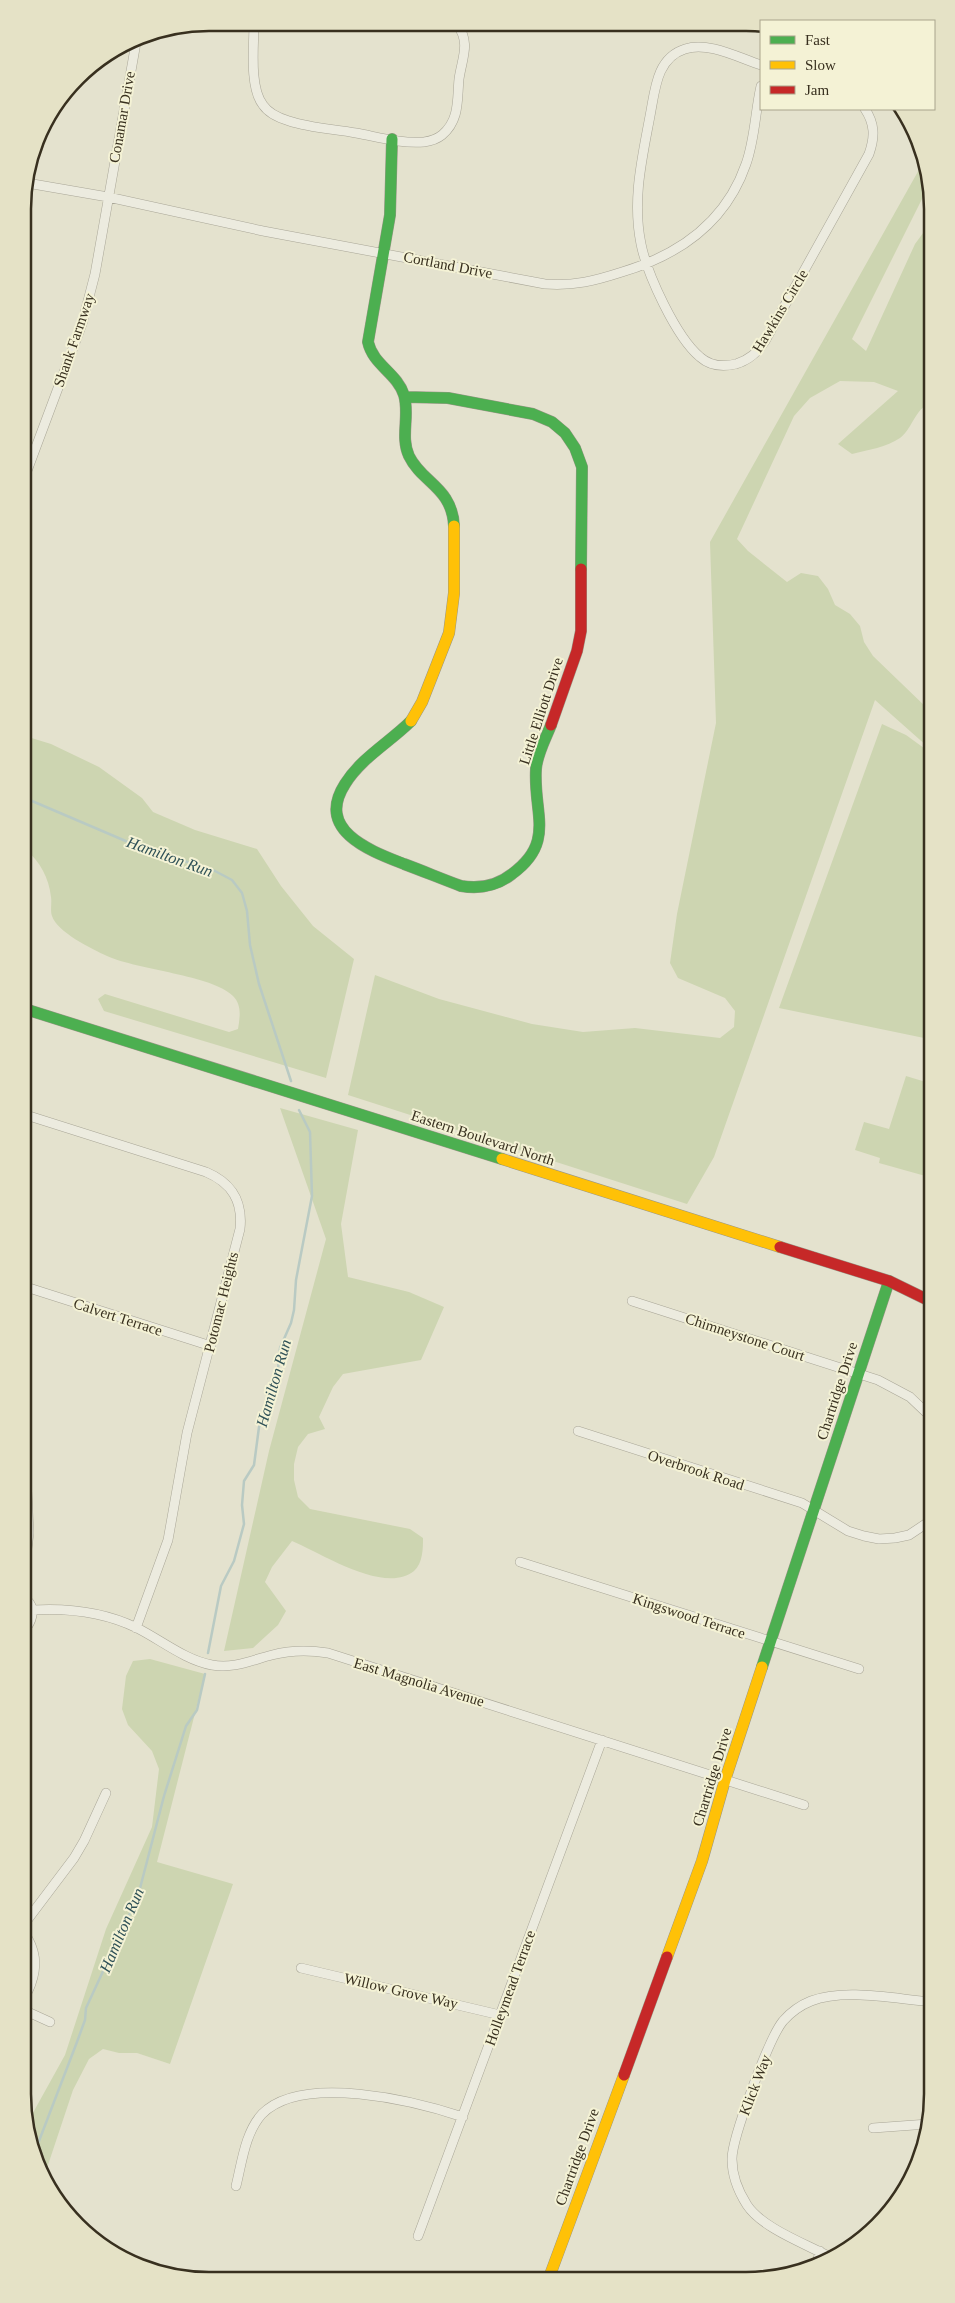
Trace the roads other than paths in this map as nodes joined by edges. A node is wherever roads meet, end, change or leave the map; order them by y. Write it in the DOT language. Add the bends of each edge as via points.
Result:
graph roads {
  1 [pos="254,32"];
  2 [pos="461,32"];
  3 [pos="135,48"];
  4 [pos="760,66"];
  5 [pos="760,90"];
  6 [pos="866,110"];
  7 [pos="392,139"];
  8 [pos="33,185"];
  9 [pos="108,197"];
  10 [pos="383,253"];
  11 [pos="646,265"];
  12 [pos="405,397"];
  13 [pos="31,460"];
  14 [pos="31,1011"];
  15 [pos="31,1117"];
  16 [pos="889,1281"];
  17 [pos="31,1290"];
  18 [pos="924,1298"];
  19 [pos="632,1301"];
  20 [pos="211,1346"];
  21 [pos="858,1373"];
  22 [pos="924,1410"];
  23 [pos="578,1432"];
  24 [pos="814,1510"];
  25 [pos="924,1525"];
  26 [pos="520,1562"];
  27 [pos="31,1607"];
  28 [pos="33,1610"];
  29 [pos="31,1620"];
  30 [pos="136,1628"];
  31 [pos="772,1642"];
  32 [pos="859,1669"];
  33 [pos="602,1740"];
  34 [pos="725,1780"];
  35 [pos="106,1793"];
  36 [pos="804,1805"];
  37 [pos="31,1915"];
  38 [pos="31,1946"];
  39 [pos="302,1968"];
  40 [pos="31,1982"];
  41 [pos="924,2001"];
  42 [pos="31,2013"];
  43 [pos="500,2015"];
  44 [pos="50,2022"];
  45 [pos="462,2117"];
  46 [pos="921,2125"];
  47 [pos="873,2128"];
  48 [pos="236,2186"];
  49 [pos="418,2236"];
  50 [pos="820,2251"];
  51 [pos="823,2253"];
  52 [pos="819,2256"];
  53 [pos="554,2272"];
  1 -- 7 [label="street" via="256,89 268,111 299,124"];
  2 -- 7 [label="street" via="466,46 458,108 450,125 434,140"];
  3 -- 9 [label="street, Conamar Drive"];
  4 -- 11 [label="street, Hawkins Circle" via="706,47 694,47 675,54 661,69 637,195"];
  5 -- 11 [label="street, Cortland Drive" via="746,165 731,195 715,218 685,244"];
  6 -- 11 [label="street, Hawkins Circle" via="874,131 869,154 765,341 751,358 717,366 700,358 672,318"];
  7 -- 10 [label="street, Little Elliott Drive" via="390,215"];
  8 -- 9 [label="street, Cortland Drive"];
  9 -- 10 [label="street, Cortland Drive"];
  9 -- 13 [label="street, Shank Farmway" via="86,312"];
  10 -- 11 [label="street, Cortland Drive" via="564,285 593,281"];
  10 -- 12 [label="street, Little Elliott Drive" via="368,333 369,351 396,380"];
  12 -- 12 [label="street, Little Elliott Drive" via="408,408 407,450 416,467 436,485 451,510 454,523 449,632 418,711 343,787 338,817 347,835 361,846 461,886 476,888 498,884 515,873 535,854 538,846 540,824 536,766 577,651 581,631 582,467 567,434 544,418 448,398"];
  14 -- 16 [label="street, Eastern Boulevard North"];
  15 -- 20 [label="street, Potomac Heights" via="206,1172 228,1184 239,1204 241,1217"];
  16 -- 18 [label="street, Eastern Boulevard North"];
  16 -- 21 [label="street, Chartridge Drive"];
  17 -- 20 [label="street, Calvert Terrace"];
  19 -- 21 [label="street, Chimneystone Court"];
  20 -- 30 [label="street, Potomac Heights" via="187,1433 168,1540"];
  21 -- 22 [label="street, Chimneystone Court" via="895,1388"];
  21 -- 24 [label="street, Chartridge Drive"];
  23 -- 24 [label="street, Overbrook Road"];
  24 -- 25 [label="street, Overbrook Road" via="848,1531 879,1539 909,1535"];
  24 -- 31 [label="street, Chartridge Drive"];
  26 -- 31 [label="street, Kingswood Terrace"];
  27 -- 28 [label="street"];
  28 -- 29 [label="street"];
  28 -- 30 [label="street, East Magnolia Avenue" via="82,1611"];
  30 -- 33 [label="street, East Magnolia Avenue" via="163,1644 212,1665 247,1663 291,1651 310,1650 328,1654"];
  31 -- 32 [label="street, Kingswood Terrace"];
  31 -- 34 [label="street, Chartridge Drive"];
  33 -- 34 [label="street, East Magnolia Avenue"];
  33 -- 43 [label="street, Holleymead Terrace"];
  34 -- 36 [label="street, East Magnolia Avenue"];
  34 -- 53 [label="street, Chartridge Drive" via="702,1861"];
  35 -- 37 [label="street" via="74,1858"];
  38 -- 40 [label="street" via="36,1959"];
  39 -- 43 [label="street, Willow Grove Way"];
  41 -- 50 [label="street, Klick Way" via="846,1995 810,2001 783,2022 772,2040 734,2141 733,2176 748,2207 761,2220"];
  42 -- 44 [label="street"];
  43 -- 45 [label="street, Holleymead Terrace"];
  45 -- 48 [label="street" via="428,2105 373,2095 322,2094 285,2100 263,2114 255,2124"];
  45 -- 49 [label="street, Holleymead Terrace"];
  46 -- 47 [label="street"];
  50 -- 51 [label="street, Klick Way"];
  50 -- 52 [label="street"];
}
